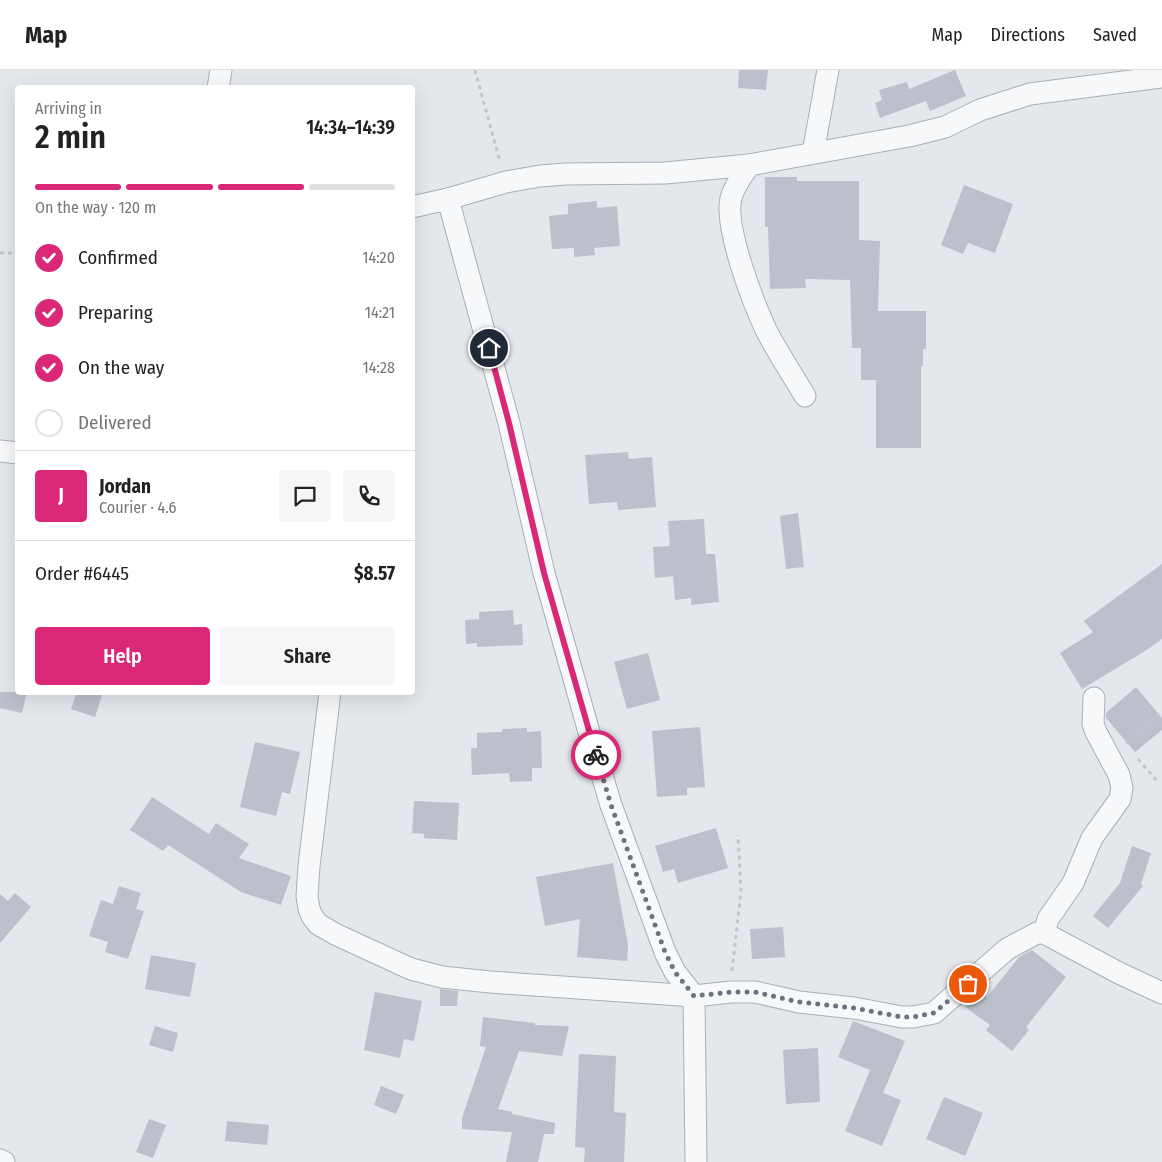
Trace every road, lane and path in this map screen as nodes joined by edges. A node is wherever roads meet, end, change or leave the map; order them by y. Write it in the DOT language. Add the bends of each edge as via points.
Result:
graph roads {
  1 [pos="221,70"];
  2 [pos="475,70"];
  3 [pos="828,70"];
  4 [pos="1156,75"];
  5 [pos="218,85"];
  6 [pos="813,153"];
  7 [pos="749,165"];
  8 [pos="506,182"];
  9 [pos="448,200"];
  10 [pos="415,206"];
  11 [pos="0,253"];
  12 [pos="15,253"];
  13 [pos="805,396"];
  14 [pos="0,451"];
  15 [pos="15,453"];
  16 [pos="330,695"];
  17 [pos="1094,698"];
  18 [pos="1162,713"];
  19 [pos="1131,751"];
  20 [pos="1138,759"];
  21 [pos="1157,781"];
  22 [pos="738,834"];
  23 [pos="1044,933"];
  24 [pos="731,992"];
  25 [pos="1162,993"];
  26 [pos="694,996"];
  27 [pos="0,1160"];
  28 [pos="4,1162"];
  29 [pos="696,1162"];
  1 -- 5 [label="street"];
  2 -- 8 [label="path"];
  3 -- 6 [label="street"];
  4 -- 6 [label="street" via="1030,94 980,110 945,127"];
  6 -- 7 [label="street"];
  7 -- 8 [label="street" via="665,173 564,174"];
  7 -- 13 [label="street" via="731,199 732,234 766,330"];
  8 -- 9 [label="street"];
  9 -- 10 [label="street"];
  9 -- 26 [label="street" via="509,423 544,573 611,805 665,952 675,972"];
  11 -- 12 [label="path"];
  14 -- 15 [label="street"];
  16 -- 26 [label="street" via="307,896 309,909 318,924 392,961 442,977"];
  17 -- 23 [label="street" via="1093,724 1122,784 1120,799 1092,838 1072,883 1048,919"];
  18 -- 19 [label="path" via="1124,744"];
  20 -- 21 [label="path"];
  22 -- 24 [label="path" via="741,891"];
  23 -- 24 [label="street" via="1037,933 1007,949 943,1006 922,1016 902,1017 755,992"];
  23 -- 25 [label="street"];
  24 -- 26 [label="street"];
  26 -- 29 [label="street"];
  27 -- 28 [label="street"];
}
